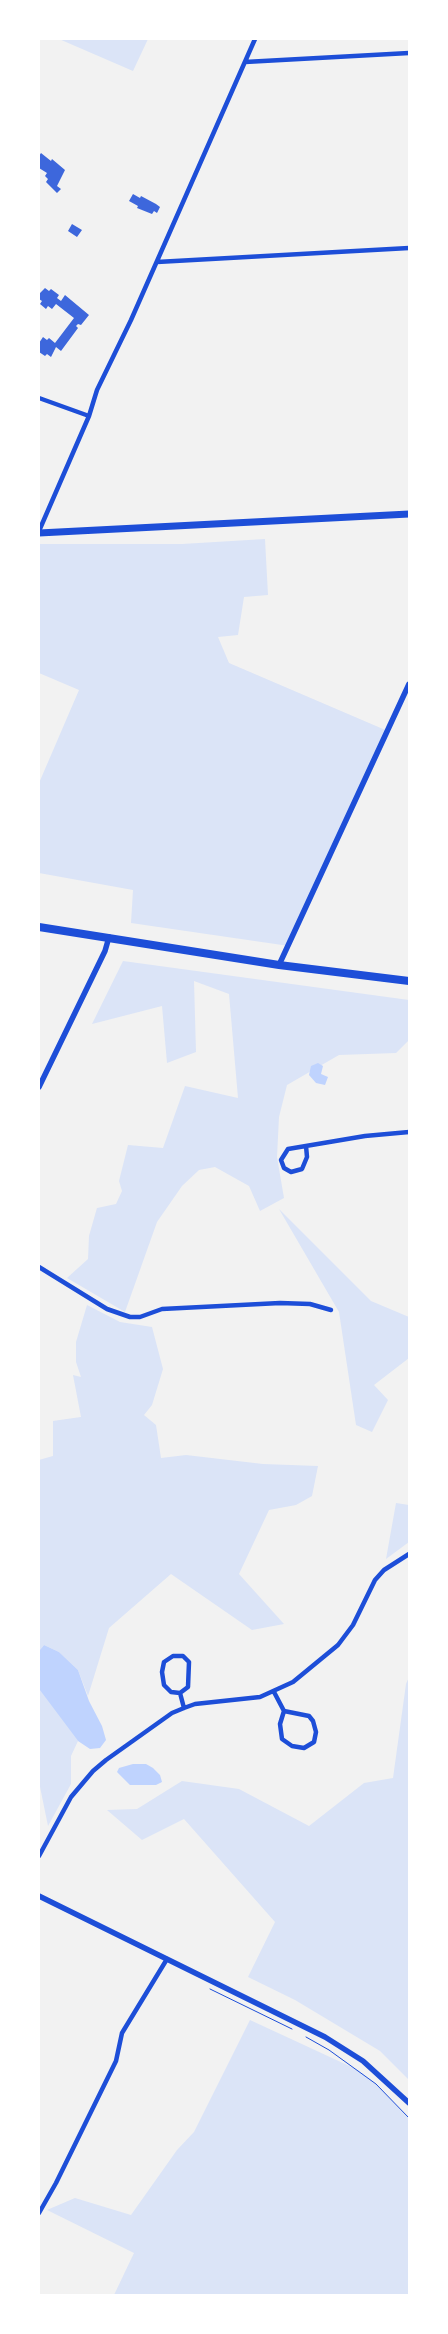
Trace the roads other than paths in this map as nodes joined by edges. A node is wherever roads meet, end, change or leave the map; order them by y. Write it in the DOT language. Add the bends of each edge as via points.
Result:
graph roads {
  1 [pos="255,39"];
  2 [pos="409,53"];
  3 [pos="245,62"];
  4 [pos="409,248"];
  5 [pos="157,262"];
  6 [pos="39,398"];
  7 [pos="89,416"];
  8 [pos="409,514"];
  9 [pos="39,532"];
  10 [pos="409,684"];
  11 [pos="39,927"];
  12 [pos="109,937"];
  13 [pos="279,965"];
  14 [pos="409,981"];
  15 [pos="39,1087"];
  16 [pos="409,1132"];
  17 [pos="306,1146"];
  18 [pos="39,1266"];
  19 [pos="332,1310"];
  20 [pos="409,1554"];
  21 [pos="274,1692"];
  22 [pos="180,1693"];
  23 [pos="184,1708"];
  24 [pos="284,1711"];
  25 [pos="39,1856"];
  26 [pos="39,1896"];
  27 [pos="167,1959"];
  28 [pos="409,2103"];
  29 [pos="39,2213"];
  1 -- 3 [label="street"];
  2 -- 3 [label="street"];
  3 -- 5 [label="street"];
  4 -- 5 [label="street"];
  5 -- 7 [label="street" via="97,390"];
  6 -- 7 [label="street"];
  7 -- 9 [label="street"];
  8 -- 9 [label="main road"];
  10 -- 13 [label="street"];
  11 -- 12 [label="highway"];
  12 -- 13 [label="highway"];
  12 -- 15 [label="street" via="106,951"];
  13 -- 14 [label="highway"];
  16 -- 17 [label="street"];
  17 -- 17 [label="street" via="307,1157 302,1169 291,1172 284,1168 281,1160 284,1153 288,1149"];
  18 -- 19 [label="street" via="107,1309 130,1317 162,1310 280,1304 310,1304"];
  20 -- 21 [label="street" via="375,1580 353,1625 338,1645 293,1682"];
  21 -- 23 [label="street" via="245,1700 207,1702"];
  21 -- 24 [label="street"];
  22 -- 22 [label="street" via="172,1692 164,1685 164,1662 173,1656 183,1656 189,1662 188,1687"];
  22 -- 23 [label="street"];
  23 -- 25 [label="street" via="93,1771 71,1797"];
  24 -- 24 [label="street" via="280,1724 282,1739 292,1746 304,1748 314,1742 316,1732 309,1716"];
  26 -- 27 [label="street"];
  27 -- 28 [label="street" via="344,2049 384,2078"];
  27 -- 29 [label="street" via="122,2033 116,2061"];
}
